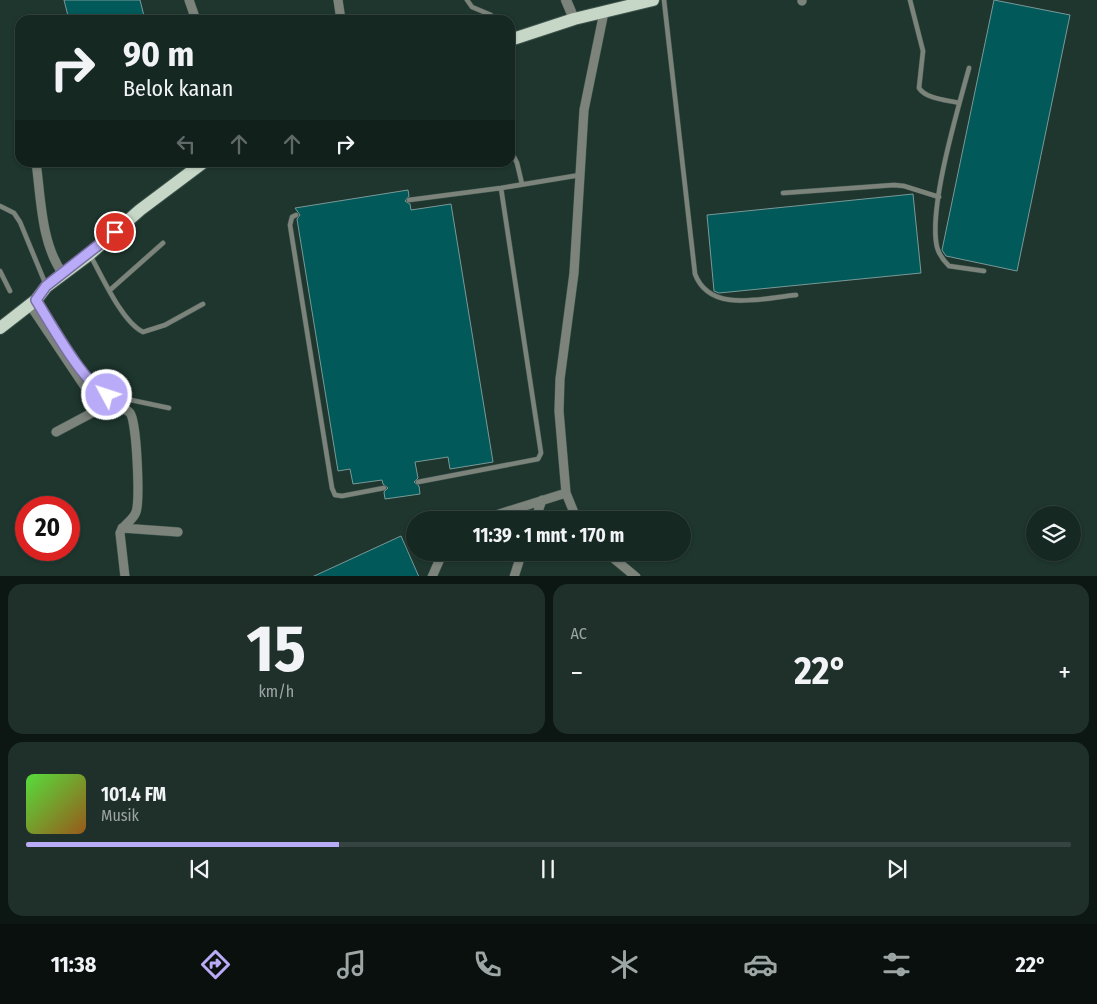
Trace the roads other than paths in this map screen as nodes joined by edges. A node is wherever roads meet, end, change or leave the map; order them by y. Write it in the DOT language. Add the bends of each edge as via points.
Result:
graph roads {
  1 [pos="189,0"];
  2 [pos="338,0"];
  3 [pos="467,0"];
  4 [pos="566,0"];
  5 [pos="653,0"];
  6 [pos="664,0"];
  7 [pos="910,0"];
  8 [pos="604,12"];
  9 [pos="194,15"];
  10 [pos="340,15"];
  11 [pos="491,15"];
  12 [pos="574,19"];
  13 [pos="515,38"];
  14 [pos="969,68"];
  15 [pos="959,103"];
  16 [pos="515,159"];
  17 [pos="37,167"];
  18 [pos="197,167"];
  19 [pos="580,175"];
  20 [pos="522,184"];
  21 [pos="501,188"];
  22 [pos="783,193"];
  23 [pos="939,197"];
  24 [pos="409,200"];
  25 [pos="0,206"];
  26 [pos="296,215"];
  27 [pos="163,243"];
  28 [pos="90,254"];
  29 [pos="0,271"];
  30 [pos="984,271"];
  31 [pos="63,274"];
  32 [pos="46,286"];
  33 [pos="10,290"];
  34 [pos="110,290"];
  35 [pos="796,295"];
  36 [pos="33,303"];
  37 [pos="204,304"];
  38 [pos="0,328"];
  39 [pos="103,407"];
  40 [pos="169,408"];
  41 [pos="56,432"];
  42 [pos="418,482"];
  43 [pos="384,488"];
  44 [pos="566,493"];
  45 [pos="542,500"];
  46 [pos="512,511"];
  47 [pos="538,511"];
  48 [pos="573,511"];
  49 [pos="122,528"];
  50 [pos="178,532"];
  51 [pos="439,561"];
  52 [pos="519,561"];
  53 [pos="617,561"];
  54 [pos="125,576"];
  55 [pos="432,576"];
  56 [pos="514,576"];
  57 [pos="636,576"];
  1 -- 9 [label="street"];
  2 -- 10 [label="street"];
  3 -- 11 [label="lane" via="472,7"];
  4 -- 12 [label="street"];
  5 -- 8 [label="main road"];
  6 -- 35 [label="lane" via="695,274 699,284 715,298 727,300"];
  7 -- 15 [label="lane" via="923,51 919,88 931,96"];
  8 -- 12 [label="main road"];
  8 -- 19 [label="street" via="586,97"];
  12 -- 13 [label="main road"];
  14 -- 15 [label="lane"];
  15 -- 23 [label="lane"];
  16 -- 20 [label="lane"];
  17 -- 31 [label="street" via="49,246 53,260"];
  18 -- 28 [label="main road" via="140,210"];
  19 -- 20 [label="lane"];
  19 -- 44 [label="street" via="574,273 560,379 559,411"];
  20 -- 21 [label="lane"];
  21 -- 24 [label="lane"];
  21 -- 42 [label="lane" via="541,453 538,459"];
  22 -- 23 [label="lane" via="894,185"];
  23 -- 30 [label="lane" via="935,236 942,260 949,266"];
  25 -- 32 [label="lane" via="20,222"];
  26 -- 43 [label="lane" via="290,225 332,488 335,495 342,496"];
  27 -- 34 [label="lane"];
  28 -- 31 [label="main road"];
  28 -- 34 [label="lane"];
  29 -- 33 [label="lane"];
  31 -- 32 [label="main road"];
  32 -- 36 [label="main road"];
  34 -- 37 [label="lane" via="126,317 143,332 165,325"];
  36 -- 38 [label="main road"];
  36 -- 39 [label="street" via="92,400"];
  36 -- 40 [label="lane" via="97,390"];
  39 -- 41 [label="street"];
  39 -- 49 [label="street" via="129,411 134,424 137,508"];
  44 -- 45 [label="street"];
  44 -- 48 [label="street"];
  45 -- 46 [label="street"];
  45 -- 47 [label="street"];
  49 -- 50 [label="street"];
  49 -- 54 [label="street"];
  51 -- 55 [label="street"];
  52 -- 56 [label="street"];
  53 -- 57 [label="street"];
}
